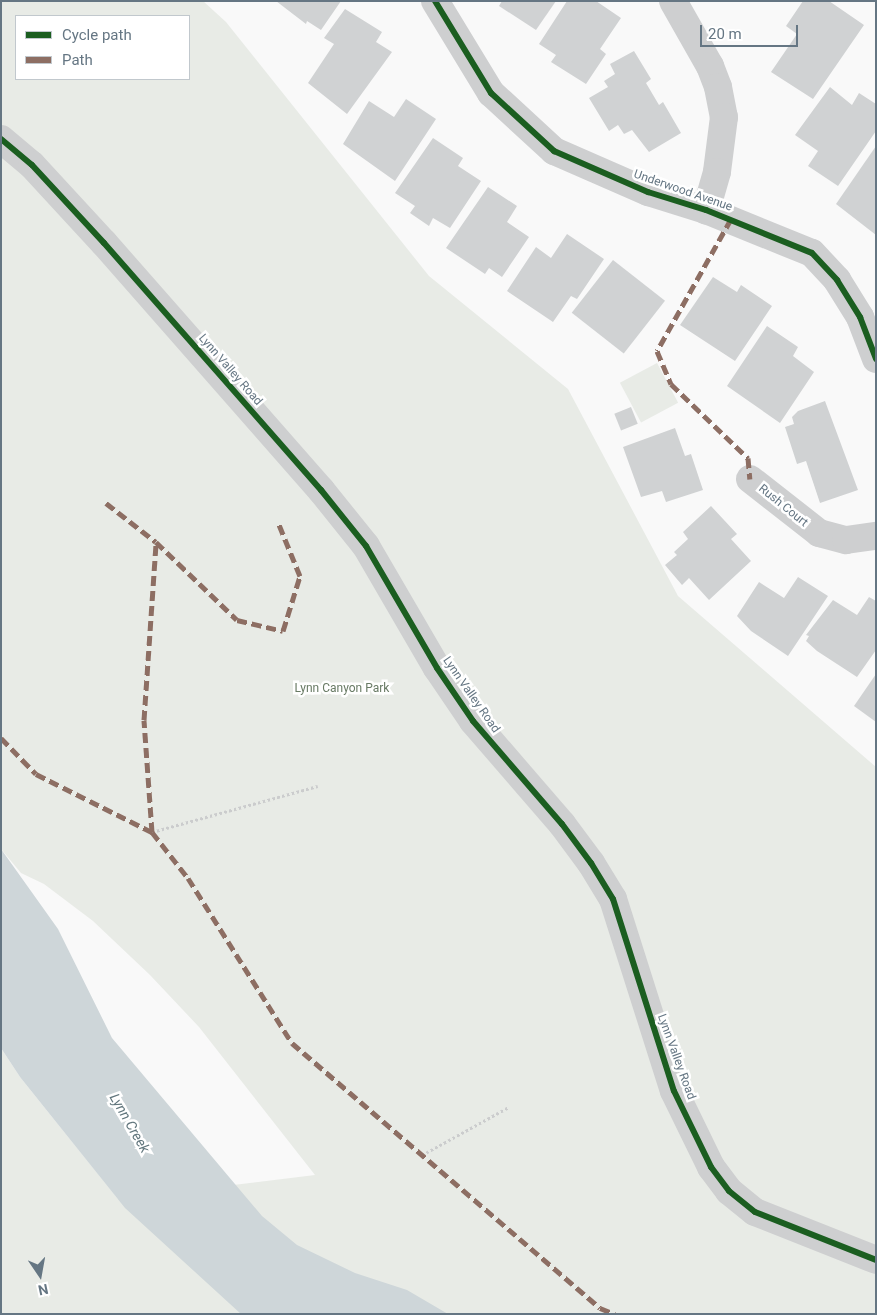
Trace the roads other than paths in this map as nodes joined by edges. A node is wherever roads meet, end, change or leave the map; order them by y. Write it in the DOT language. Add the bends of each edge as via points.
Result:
graph roads {
  1 [pos="434,1"];
  2 [pos="674,1"];
  3 [pos="1,139"];
  4 [pos="706,210"];
  5 [pos="876,359"];
  6 [pos="750,479"];
  7 [pos="876,536"];
  8 [pos="876,1260"];
  1 -- 4 [label="street, Underwood Avenue" via="491,94 554,151 648,192"];
  2 -- 4 [label="street" via="710,66 724,117 717,172"];
  3 -- 8 [label="street, Lynn Valley Road" via="32,165 104,242 321,490 366,546 437,668 473,721 562,824 591,863 613,899 674,1091 711,1167 729,1192 755,1212"];
  4 -- 5 [label="street, Underwood Avenue" via="812,253 837,280 860,317"];
  6 -- 7 [label="street, Rush Court" via="819,533 846,540"];
}
